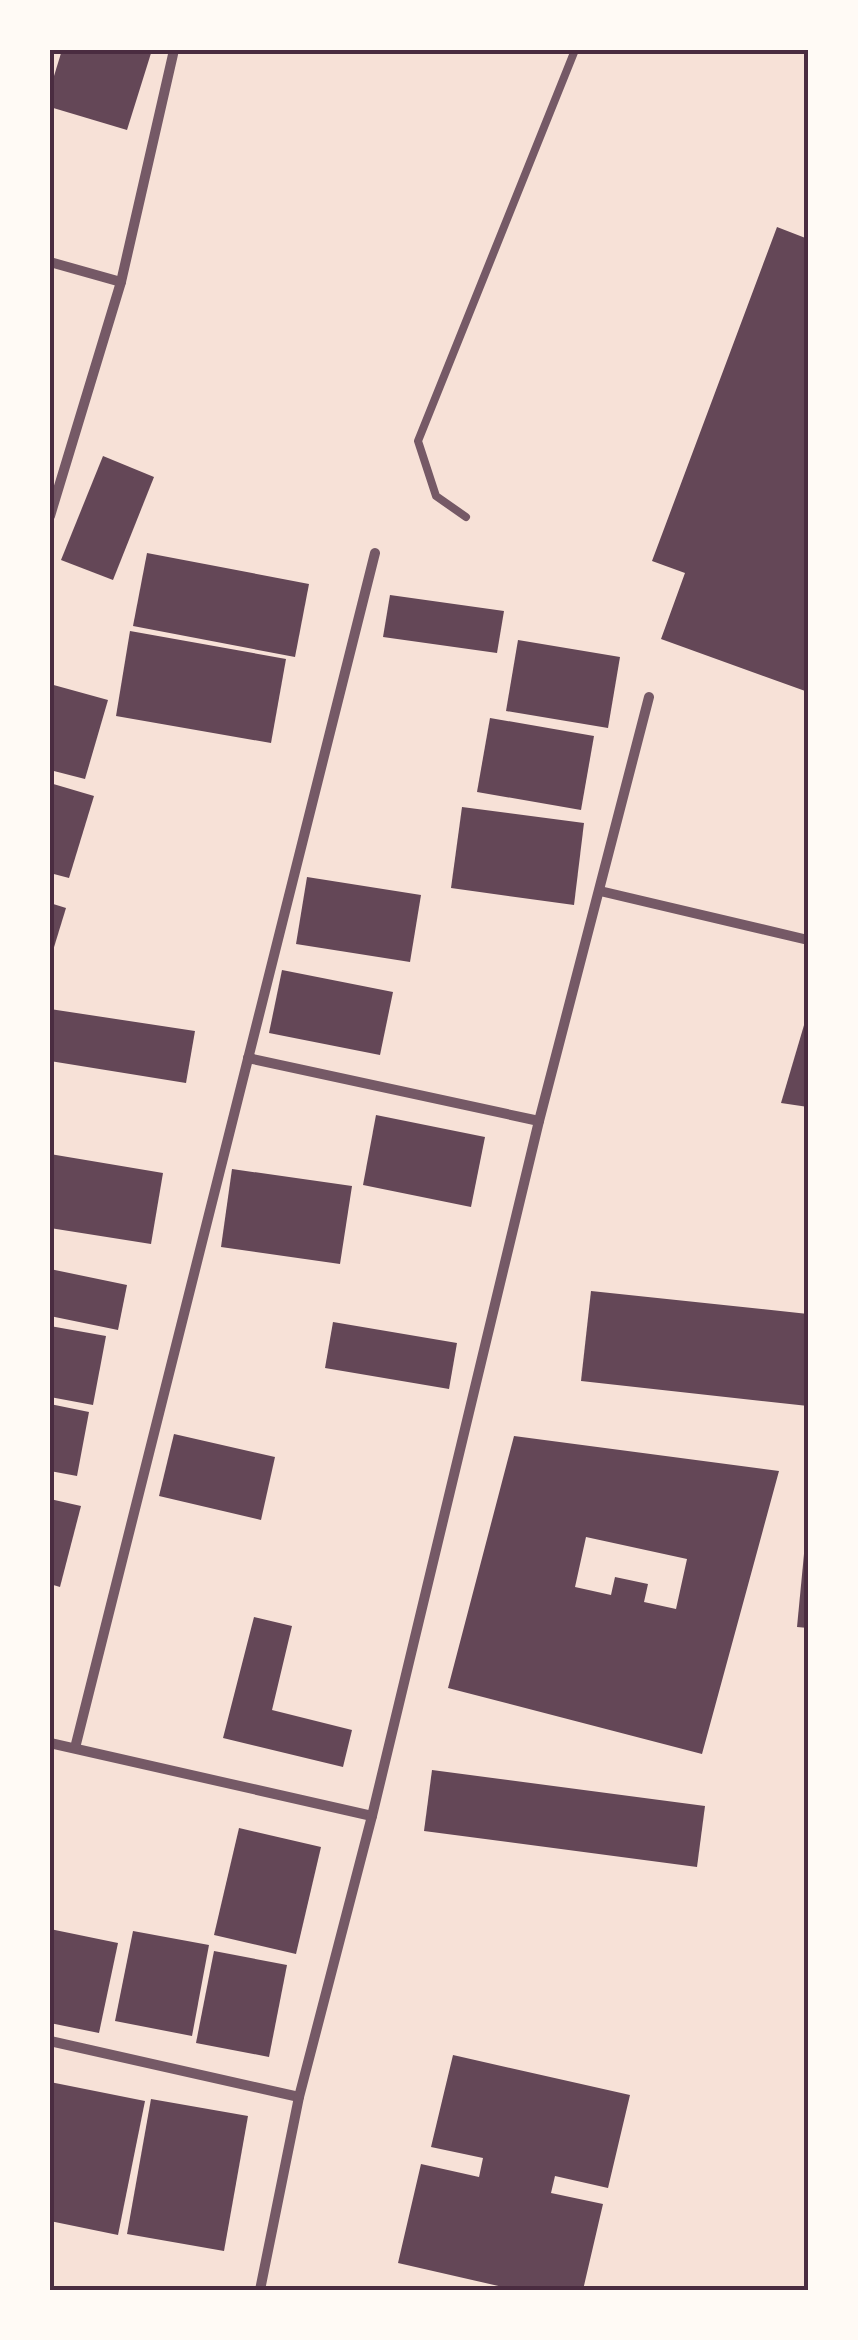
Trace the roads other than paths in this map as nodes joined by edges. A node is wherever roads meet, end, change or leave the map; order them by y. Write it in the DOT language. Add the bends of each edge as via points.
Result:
graph roads {
  1 [pos="174,50"];
  2 [pos="576,50"];
  3 [pos="50,262"];
  4 [pos="121,282"];
  5 [pos="50,516"];
  6 [pos="466,517"];
  7 [pos="375,553"];
  8 [pos="648,697"];
  9 [pos="600,891"];
  10 [pos="808,940"];
  11 [pos="248,1058"];
  12 [pos="539,1121"];
  13 [pos="50,1742"];
  14 [pos="75,1748"];
  15 [pos="372,1816"];
  16 [pos="50,2041"];
  17 [pos="299,2097"];
  18 [pos="260,2290"];
  1 -- 4 [label="street"];
  2 -- 6 [label="lane" via="418,441 436,496"];
  3 -- 4 [label="street"];
  4 -- 5 [label="street"];
  7 -- 11 [label="street"];
  8 -- 9 [label="street"];
  9 -- 10 [label="street"];
  9 -- 12 [label="street"];
  11 -- 12 [label="street"];
  11 -- 14 [label="street"];
  12 -- 15 [label="street"];
  13 -- 14 [label="street"];
  14 -- 15 [label="street"];
  15 -- 17 [label="street"];
  16 -- 17 [label="street"];
  17 -- 18 [label="street"];
}
